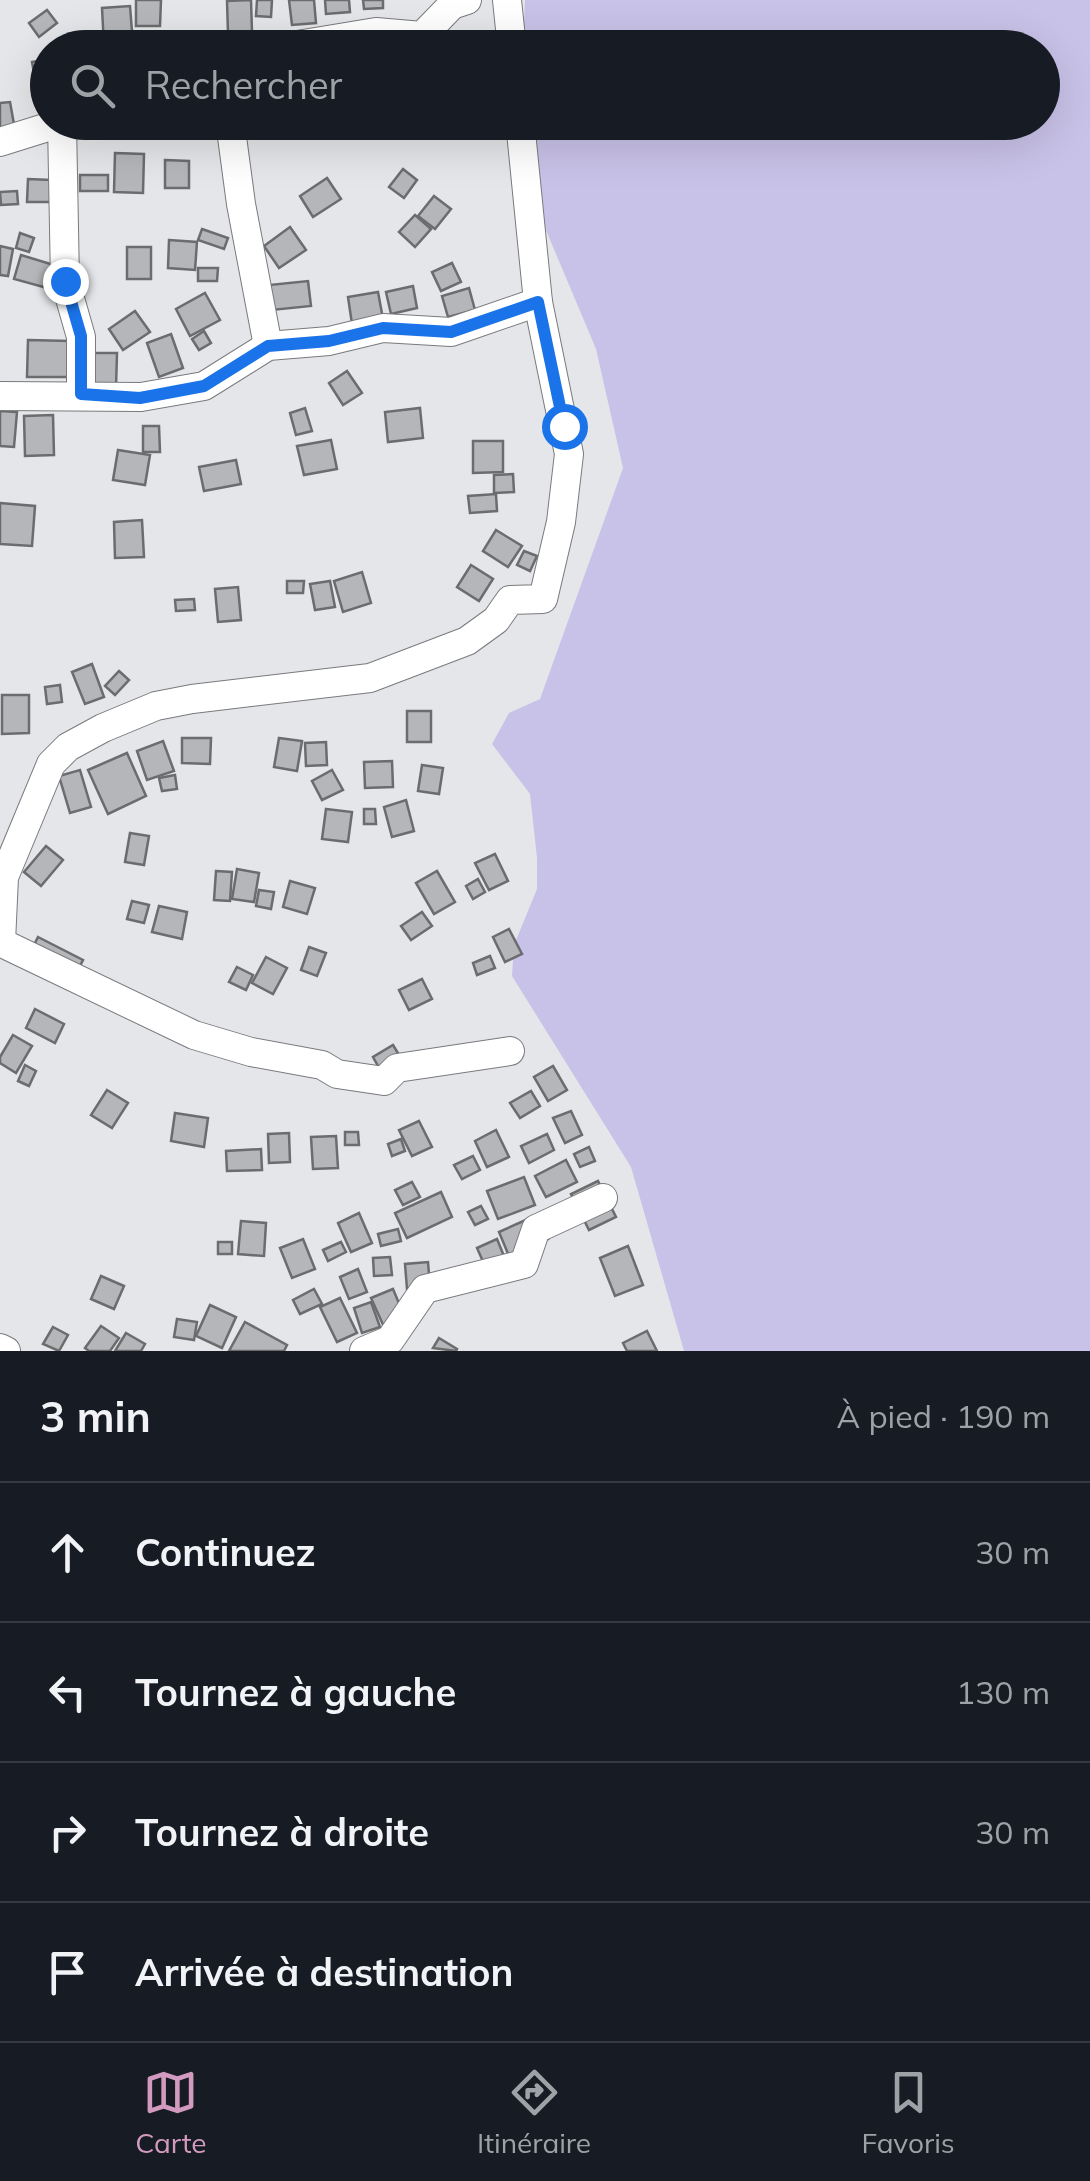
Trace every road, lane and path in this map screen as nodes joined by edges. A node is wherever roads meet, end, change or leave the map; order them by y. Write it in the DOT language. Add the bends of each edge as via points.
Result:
graph roads {
  1 [pos="467,0"];
  2 [pos="508,0"];
  3 [pos="428,30"];
  4 [pos="510,30"];
  5 [pos="30,133"];
  6 [pos="63,140"];
  7 [pos="232,140"];
  8 [pos="522,140"];
  9 [pos="0,142"];
  10 [pos="538,302"];
  11 [pos="268,346"];
  12 [pos="81,394"];
  13 [pos="0,396"];
  14 [pos="0,942"];
  15 [pos="510,1050"];
  16 [pos="603,1198"];
  17 [pos="392,1346"];
  18 [pos="364,1351"];
  1 -- 3 [label="street" via="452,5"];
  2 -- 4 [label="street"];
  5 -- 9 [label="street"];
  6 -- 12 [label="street" via="65,281 81,336"];
  7 -- 11 [label="street"];
  8 -- 10 [label="street"];
  10 -- 11 [label="street" via="451,332 383,328"];
  10 -- 14 [label="street" via="569,454 543,599 510,600 496,620 467,640 370,678 156,706 68,747 51,764 4,877"];
  11 -- 12 [label="street" via="204,386 140,398"];
  12 -- 13 [label="street"];
  14 -- 15 [label="street" via="194,1036 337,1074 384,1081 397,1068"];
  16 -- 17 [label="street" via="536,1229 524,1264 425,1289"];
  17 -- 18 [label="street"];
}
